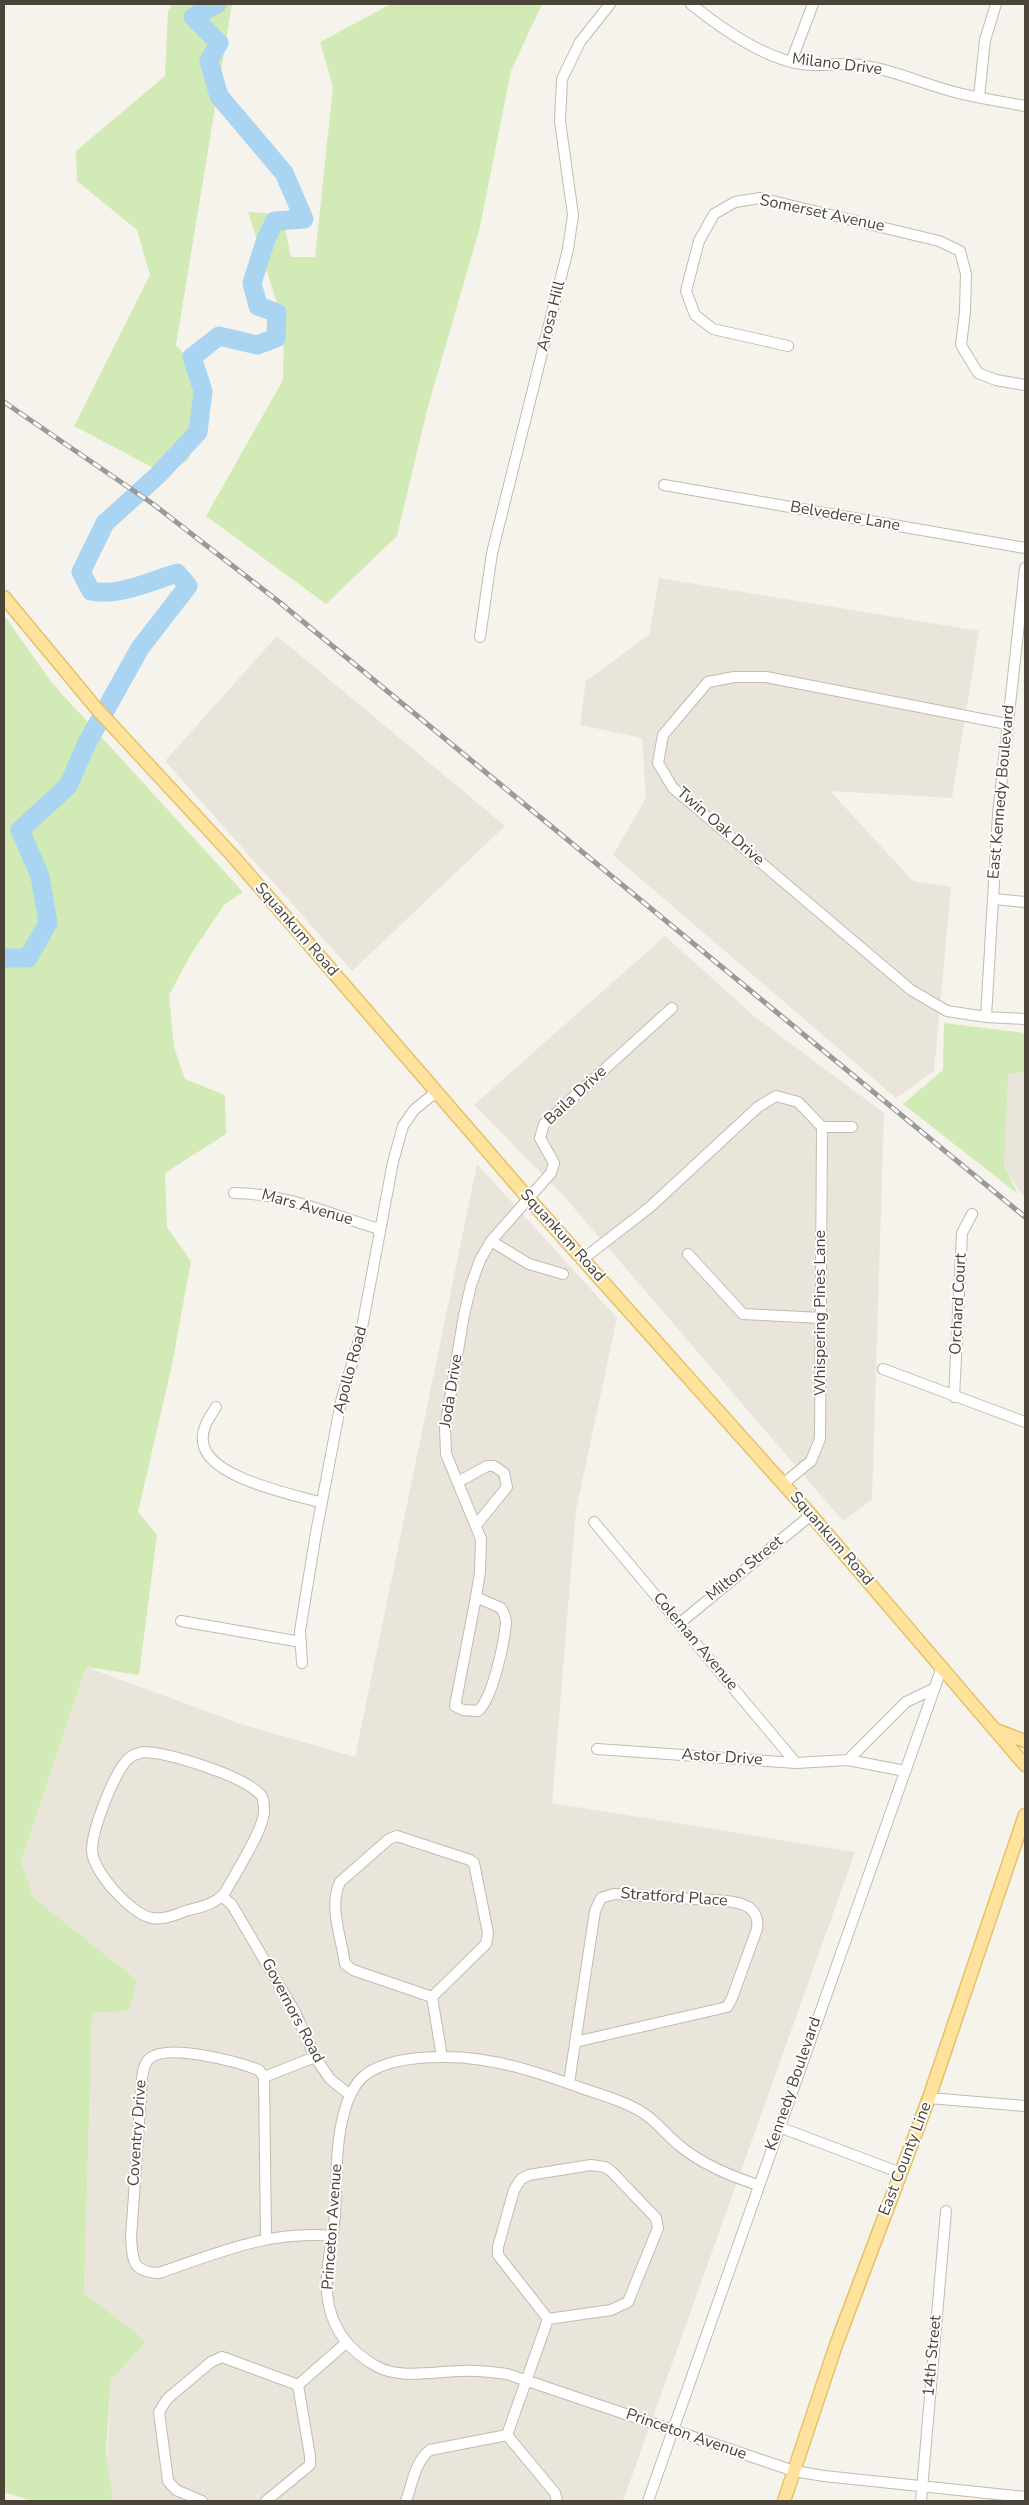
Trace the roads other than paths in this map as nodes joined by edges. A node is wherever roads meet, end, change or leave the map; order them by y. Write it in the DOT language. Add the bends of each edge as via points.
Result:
graph roads {
  1 [pos="610,4"];
  2 [pos="691,4"];
  3 [pos="813,4"];
  4 [pos="996,4"];
  5 [pos="791,62"];
  6 [pos="980,97"];
  7 [pos="1025,106"];
  8 [pos="788,346"];
  9 [pos="1025,385"];
  10 [pos="664,485"];
  11 [pos="1025,548"];
  12 [pos="1025,568"];
  13 [pos="4,597"];
  14 [pos="480,637"];
  15 [pos="1007,724"];
  16 [pos="994,900"];
  17 [pos="1025,902"];
  18 [pos="672,1008"];
  19 [pos="986,1017"];
  20 [pos="1025,1019"];
  21 [pos="436,1092"];
  22 [pos="822,1127"];
  23 [pos="852,1127"];
  24 [pos="234,1193"];
  25 [pos="528,1198"];
  26 [pos="972,1214"];
  27 [pos="379,1229"];
  28 [pos="492,1241"];
  29 [pos="688,1254"];
  30 [pos="583,1259"];
  31 [pos="563,1274"];
  32 [pos="821,1318"];
  33 [pos="883,1369"];
  34 [pos="954,1397"];
  35 [pos="216,1407"];
  36 [pos="1025,1422"];
  37 [pos="458,1482"];
  38 [pos="783,1484"];
  39 [pos="322,1503"];
  40 [pos="811,1515"];
  41 [pos="594,1522"];
  42 [pos="476,1524"];
  43 [pos="476,1597"];
  44 [pos="181,1621"];
  45 [pos="680,1622"];
  46 [pos="301,1642"];
  47 [pos="302,1663"];
  48 [pos="942,1667"];
  49 [pos="933,1689"];
  50 [pos="996,1730"];
  51 [pos="1025,1741"];
  52 [pos="597,1749"];
  53 [pos="848,1760"];
  54 [pos="796,1763"];
  55 [pos="1025,1765"];
  56 [pos="905,1771"];
  57 [pos="1025,1815"];
  58 [pos="223,1897"];
  59 [pos="432,1998"];
  60 [pos="576,2042"];
  61 [pos="316,2057"];
  62 [pos="442,2057"];
  63 [pos="264,2077"];
  64 [pos="569,2084"];
  65 [pos="350,2095"];
  66 [pos="930,2098"];
  67 [pos="1025,2106"];
  68 [pos="779,2127"];
  69 [pos="902,2173"];
  70 [pos="758,2185"];
  71 [pos="946,2211"];
  72 [pos="332,2236"];
  73 [pos="266,2239"];
  74 [pos="548,2319"];
  75 [pos="346,2343"];
  76 [pos="525,2380"];
  77 [pos="298,2385"];
  78 [pos="673,2430"];
  79 [pos="507,2435"];
  80 [pos="794,2471"];
  81 [pos="922,2486"];
  82 [pos="1025,2496"];
  83 [pos="202,2501"];
  84 [pos="266,2501"];
  85 [pos="406,2501"];
  86 [pos="557,2501"];
  87 [pos="648,2501"];
  88 [pos="784,2501"];
  89 [pos="921,2501"];
  1 -- 14 [label="street, Arosa Hill" via="580,42 562,79 560,121 573,214 568,250 492,553"];
  2 -- 5 [label="street, Milano Drive" via="750,45"];
  3 -- 5 [label="street"];
  4 -- 6 [label="street" via="985,40"];
  5 -- 6 [label="street, Milano Drive" via="810,65 843,62 871,66"];
  6 -- 7 [label="street, Milano Drive"];
  8 -- 9 [label="street, Somerset Avenue" via="713,329 695,315 686,291 698,241 714,214 735,202 760,198 939,241 960,251 966,274 961,345 978,373"];
  10 -- 11 [label="street, Belvedere Lane"];
  12 -- 15 [label="street, East Kennedy Boulevard"];
  13 -- 21 [label="main road, Squankum Road" via="72,681 232,855"];
  15 -- 16 [label="street, East Kennedy Boulevard"];
  15 -- 19 [label="street, Twin Oak Drive" via="766,677 734,677 708,682 663,735 658,763 673,788 911,990 947,1010"];
  16 -- 17 [label="street"];
  16 -- 19 [label="street, East Kennedy Boulevard"];
  18 -- 25 [label="street, Baila Drive" via="544,1124 540,1138 554,1168"];
  19 -- 20 [label="street, Twin Oak Drive"];
  21 -- 25 [label="main road, Squankum Road"];
  21 -- 27 [label="street, Apollo Road" via="414,1110 403,1126 392,1162"];
  22 -- 23 [label="street"];
  22 -- 30 [label="street" via="798,1102 776,1096 758,1108 650,1207"];
  22 -- 32 [label="street, Whispering Pines Lane"];
  24 -- 27 [label="street, Mars Avenue" via="276,1197"];
  25 -- 28 [label="street, Joda Drive"];
  25 -- 30 [label="main road, Squankum Road"];
  26 -- 34 [label="street, Orchard Court" via="962,1233"];
  27 -- 39 [label="street, Apollo Road" via="361,1333 341,1402"];
  28 -- 31 [label="street" via="529,1264"];
  28 -- 37 [label="street, Joda Drive" via="480,1260 471,1285 445,1428 446,1454"];
  29 -- 32 [label="street" via="743,1314"];
  30 -- 38 [label="main road, Squankum Road"];
  32 -- 38 [label="street, Whispering Pines Lane" via="820,1440 811,1461"];
  33 -- 34 [label="street"];
  34 -- 36 [label="street"];
  35 -- 39 [label="street" via="204,1426 202,1443 209,1458 225,1471"];
  37 -- 42 [label="street, Joda Drive"];
  37 -- 42 [label="street" via="487,1466 494,1466 504,1473 507,1487"];
  38 -- 40 [label="main road, Squankum Road"];
  39 -- 46 [label="street, Apollo Road" via="300,1631"];
  40 -- 45 [label="street, Milton Street"];
  40 -- 48 [label="main road, Squankum Road"];
  41 -- 45 [label="street, Coleman Avenue"];
  42 -- 43 [label="street, Joda Drive" via="481,1539"];
  43 -- 43 [label="street, Joda Drive" via="455,1706 478,1711 491,1692 506,1622 500,1608"];
  44 -- 46 [label="street"];
  45 -- 54 [label="street, Coleman Avenue"];
  46 -- 47 [label="street, Apollo Road"];
  48 -- 49 [label="street, Kennedy Boulevard"];
  48 -- 50 [label="main road, Squankum Road"];
  49 -- 53 [label="street" via="906,1702"];
  49 -- 56 [label="street, Kennedy Boulevard"];
  50 -- 51 [label="main road"];
  50 -- 55 [label="main road, Squankum Road"];
  52 -- 54 [label="street, Astor Drive"];
  53 -- 54 [label="street, Astor Drive"];
  53 -- 56 [label="street, Astor Drive"];
  56 -- 68 [label="street, Kennedy Boulevard"];
  57 -- 66 [label="main road, East County Line"];
  58 -- 58 [label="street" via="264,1814 261,1795 250,1786 174,1756 144,1752 133,1755 118,1774 101,1816 92,1853 97,1867 125,1902 141,1916 155,1919"];
  58 -- 61 [label="street, Governors Road" via="232,1905 296,2012"];
  59 -- 59 [label="street" via="488,1939 474,1863 397,1836 375,1851 336,1889 344,1958 353,1970"];
  59 -- 62 [label="street"];
  60 -- 60 [label="street, Stratford Place" via="727,2007 757,1929 758,1922 752,1910 743,1903 726,1900 614,1894 601,1898 595,1911"];
  60 -- 64 [label="street, Stratford Place"];
  61 -- 63 [label="street"];
  61 -- 65 [label="street, Governors Road" via="330,2079"];
  62 -- 64 [label="street, Princeton Avenue" via="510,2064"];
  62 -- 65 [label="street, Princeton Avenue" via="397,2062 378,2068 365,2075"];
  63 -- 73 [label="street"];
  63 -- 73 [label="street, Coventry Drive" via="252,2067 191,2053 158,2053 144,2065 131,2238 133,2262 137,2268 150,2272"];
  64 -- 70 [label="street, Princeton Avenue" via="640,2111 701,2162"];
  65 -- 72 [label="street, Princeton Avenue" via="339,2134"];
  66 -- 67 [label="street"];
  66 -- 69 [label="main road, East County Line"];
  68 -- 69 [label="street"];
  68 -- 70 [label="street, Kennedy Boulevard"];
  69 -- 80 [label="main road, East County Line" via="836,2345"];
  70 -- 78 [label="street, Kennedy Boulevard"];
  71 -- 81 [label="street, 14th Street"];
  72 -- 73 [label="street, Coventry Drive" via="304,2234"];
  72 -- 75 [label="street, Princeton Avenue" via="327,2294 336,2327"];
  74 -- 74 [label="street" via="611,2310 628,2302 654,2242 658,2228 656,2218 605,2167 591,2165 529,2175 521,2179 514,2190 498,2255"];
  74 -- 76 [label="street"];
  75 -- 76 [label="street, Princeton Avenue" via="379,2368 396,2372 489,2371"];
  75 -- 77 [label="street"];
  76 -- 78 [label="street, Princeton Avenue"];
  76 -- 79 [label="street"];
  77 -- 83 [label="street" via="222,2356 210,2362 167,2399 159,2419 168,2481 176,2490"];
  77 -- 84 [label="street" via="310,2465"];
  78 -- 80 [label="street, Princeton Avenue"];
  78 -- 87 [label="street, Kennedy Boulevard"];
  79 -- 85 [label="street" via="430,2450 419,2462"];
  79 -- 86 [label="street" via="555,2493"];
  80 -- 81 [label="street, Princeton Avenue"];
  80 -- 88 [label="main road, East County Line"];
  81 -- 82 [label="street, Princeton Avenue"];
  81 -- 89 [label="street, 14th Street"];
}
